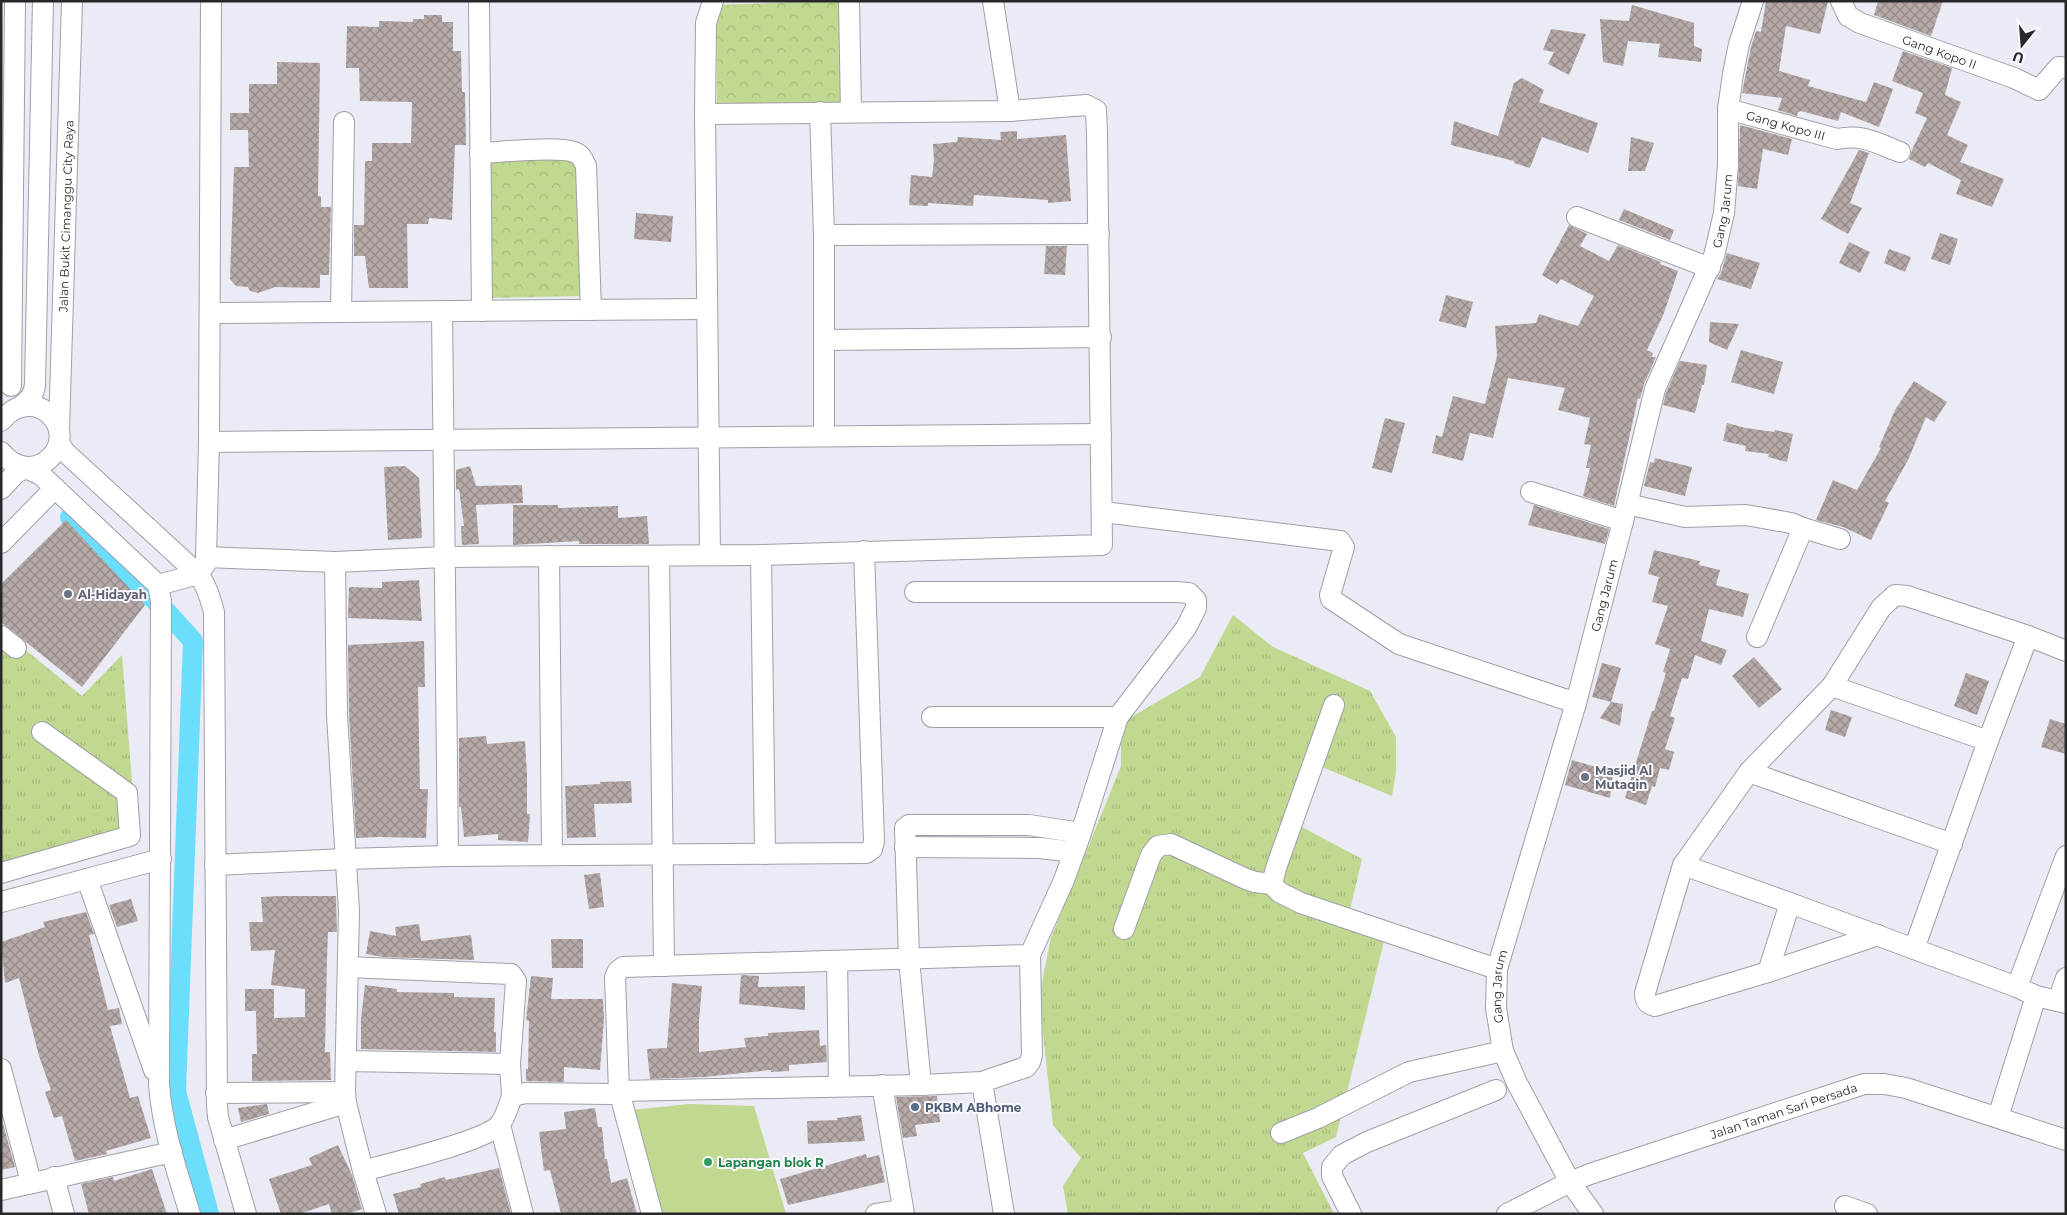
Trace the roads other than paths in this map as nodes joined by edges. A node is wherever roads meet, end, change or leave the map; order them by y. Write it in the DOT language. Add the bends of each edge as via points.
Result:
graph roads {
  1 [pos="14,1"];
  2 [pos="72,1"];
  3 [pos="80,1"];
  4 [pos="212,1"];
  5 [pos="479,1"];
  6 [pos="698,1"];
  7 [pos="714,1"];
  8 [pos="849,1"];
  9 [pos="992,1"];
  10 [pos="1753,1"];
  11 [pos="1842,1"];
  12 [pos="43,2"];
  13 [pos="706,22"];
  14 [pos="2066,68"];
  15 [pos="1728,109"];
  16 [pos="1010,111"];
  17 [pos="820,112"];
  18 [pos="850,112"];
  19 [pos="705,114"];
  20 [pos="7,118"];
  21 [pos="40,118"];
  22 [pos="344,122"];
  23 [pos="1900,152"];
  24 [pos="480,154"];
  25 [pos="1577,217"];
  26 [pos="1099,234"];
  27 [pos="824,235"];
  28 [pos="1710,268"];
  29 [pos="707,309"];
  30 [pos="591,310"];
  31 [pos="442,311"];
  32 [pos="482,311"];
  33 [pos="341,312"];
  34 [pos="210,313"];
  35 [pos="1100,337"];
  36 [pos="824,340"];
  37 [pos="11,386"];
  38 [pos="20,407"];
  39 [pos="1,421"];
  40 [pos="1102,434"];
  41 [pos="824,436"];
  42 [pos="59,437"];
  43 [pos="709,437"];
  44 [pos="443,439"];
  45 [pos="209,442"];
  46 [pos="1,452"];
  47 [pos="26,468"];
  48 [pos="55,488"];
  49 [pos="1,489"];
  50 [pos="1531,492"];
  51 [pos="1103,512"];
  52 [pos="1625,512"];
  53 [pos="1802,528"];
  54 [pos="1840,539"];
  55 [pos="1,543"];
  56 [pos="864,551"];
  57 [pos="710,555"];
  58 [pos="761,555"];
  59 [pos="549,556"];
  60 [pos="659,556"];
  61 [pos="444,557"];
  62 [pos="335,562"];
  63 [pos="202,566"];
  64 [pos="915,592"];
  65 [pos="160,601"];
  66 [pos="2028,636"];
  67 [pos="1756,637"];
  68 [pos="2066,651"];
  69 [pos="1832,686"];
  70 [pos="1576,703"];
  71 [pos="1334,705"];
  72 [pos="932,717"];
  73 [pos="1118,717"];
  74 [pos="42,732"];
  75 [pos="1988,741"];
  76 [pos="1749,772"];
  77 [pos="1081,833"];
  78 [pos="1952,844"];
  79 [pos="904,847"];
  80 [pos="1074,852"];
  81 [pos="662,854"];
  82 [pos="765,854"];
  83 [pos="552,855"];
  84 [pos="448,856"];
  85 [pos="2066,856"];
  86 [pos="161,859"];
  87 [pos="345,859"];
  88 [pos="215,865"];
  89 [pos="1683,865"];
  90 [pos="1,873"];
  91 [pos="88,878"];
  92 [pos="2061,883"];
  93 [pos="1272,884"];
  94 [pos="1,902"];
  95 [pos="1790,903"];
  96 [pos="1124,929"];
  97 [pos="1878,935"];
  98 [pos="1914,949"];
  99 [pos="1030,955"];
  100 [pos="909,959"];
  101 [pos="837,961"];
  102 [pos="664,966"];
  103 [pos="348,967"];
  104 [pos="1497,969"];
  105 [pos="1768,972"];
  106 [pos="2066,978"];
  107 [pos="2017,987"];
  108 [pos="2036,996"];
  109 [pos="2062,1002"];
  110 [pos="1503,1051"];
  111 [pos="347,1061"];
  112 [pos="510,1064"];
  113 [pos="1,1069"];
  114 [pos="982,1082"];
  115 [pos="159,1084"];
  116 [pos="882,1085"];
  117 [pos="921,1085"];
  118 [pos="839,1086"];
  119 [pos="1496,1090"];
  120 [pos="619,1091"];
  121 [pos="216,1094"];
  122 [pos="512,1096"];
  123 [pos="346,1098"];
  124 [pos="1998,1117"];
  125 [pos="500,1125"];
  126 [pos="1281,1133"];
  127 [pos="224,1140"];
  128 [pos="2066,1140"];
  129 [pos="172,1152"];
  130 [pos="363,1171"];
  131 [pos="54,1177"];
  132 [pos="31,1182"];
  133 [pos="1570,1182"];
  134 [pos="1,1190"];
  135 [pos="1845,1206"];
  136 [pos="904,1212"];
  137 [pos="64,1214"];
  138 [pos="190,1214"];
  139 [pos="246,1214"];
  140 [pos="376,1214"];
  141 [pos="523,1214"];
  142 [pos="652,1214"];
  143 [pos="876,1214"];
  144 [pos="1004,1214"];
  145 [pos="1351,1214"];
  146 [pos="1507,1214"];
  147 [pos="1593,1214"];
  148 [pos="1867,1214"];
  1 -- 20 [label="street"];
  2 -- 3 [label="street"];
  2 -- 12 [label="street"];
  2 -- 42 [label="street, Jalan Bukit Cimanggu City Raya"];
  4 -- 34 [label="street"];
  5 -- 24 [label="street"];
  6 -- 13 [label="street"];
  7 -- 13 [label="street"];
  8 -- 18 [label="street"];
  9 -- 16 [label="street"];
  10 -- 15 [label="street, Gang Jarum" via="1732,74"];
  11 -- 14 [label="street, Gang Kopo II" via="1848,16 1860,23 2039,90 2059,67"];
  12 -- 21 [label="street, Jalan Bukit Cimanggu City Raya"];
  13 -- 19 [label="street"];
  15 -- 23 [label="street, Gang Kopo III" via="1837,139 1853,136 1871,140"];
  15 -- 28 [label="street, Gang Jarum" via="1724,213"];
  16 -- 18 [label="street"];
  16 -- 26 [label="street" via="1086,105 1096,110"];
  17 -- 18 [label="street"];
  17 -- 19 [label="street"];
  17 -- 27 [label="street"];
  19 -- 29 [label="street"];
  20 -- 21 [label="street"];
  20 -- 37 [label="street"];
  21 -- 38 [label="street, Jalan Bukit Cimanggu City Raya" via="35,384 30,399"];
  22 -- 33 [label="street"];
  24 -- 30 [label="street" via="557,150 581,156 586,166"];
  24 -- 32 [label="street"];
  25 -- 28 [label="street"];
  26 -- 27 [label="street"];
  26 -- 35 [label="street"];
  27 -- 36 [label="street"];
  28 -- 52 [label="street, Gang Jarum" via="1655,389"];
  29 -- 30 [label="street"];
  29 -- 43 [label="street"];
  30 -- 32 [label="street"];
  31 -- 32 [label="street"];
  31 -- 33 [label="street"];
  31 -- 44 [label="street"];
  33 -- 34 [label="street"];
  34 -- 45 [label="street"];
  35 -- 36 [label="street"];
  35 -- 40 [label="street"];
  36 -- 41 [label="street"];
  38 -- 39 [label="street, Jalan Bukit Cimanggu City Raya" via="6,414"];
  38 -- 42 [label="street" via="35,406 45,410 52,417"];
  40 -- 41 [label="street"];
  40 -- 51 [label="street"];
  41 -- 43 [label="street"];
  42 -- 47 [label="street" via="54,455 37,467"];
  42 -- 63 [label="street" via="65,452"];
  43 -- 44 [label="street"];
  43 -- 57 [label="street"];
  44 -- 45 [label="street"];
  44 -- 61 [label="street"];
  45 -- 63 [label="street"];
  46 -- 47 [label="street" via="16,466"];
  47 -- 48 [label="street" via="42,475"];
  47 -- 49 [label="street" via="16,473"];
  48 -- 55 [label="street"];
  48 -- 65 [label="street"];
  50 -- 52 [label="street"];
  51 -- 56 [label="street" via="1102,545"];
  51 -- 70 [label="street" via="1340,541 1344,547 1331,599 1399,644"];
  52 -- 53 [label="street" via="1685,517 1746,515"];
  52 -- 70 [label="street, Gang Jarum"];
  53 -- 54 [label="street"];
  53 -- 67 [label="street"];
  56 -- 58 [label="street"];
  56 -- 82 [label="street" via="872,849 866,853"];
  57 -- 58 [label="street"];
  57 -- 60 [label="street"];
  58 -- 82 [label="street"];
  59 -- 60 [label="street"];
  59 -- 61 [label="street"];
  59 -- 83 [label="street"];
  60 -- 81 [label="street"];
  61 -- 62 [label="street"];
  61 -- 84 [label="street"];
  62 -- 63 [label="street"];
  62 -- 87 [label="street" via="337,715"];
  63 -- 65 [label="street"];
  63 -- 88 [label="street" via="214,612"];
  64 -- 73 [label="street" via="1189,593 1196,600 1192,618"];
  65 -- 86 [label="street"];
  66 -- 68 [label="street"];
  66 -- 69 [label="street" via="1907,596 1895,595 1881,608"];
  66 -- 75 [label="street"];
  69 -- 75 [label="street"];
  69 -- 76 [label="street"];
  70 -- 104 [label="street, Gang Jarum"];
  71 -- 93 [label="street"];
  72 -- 73 [label="street"];
  73 -- 77 [label="street"];
  74 -- 90 [label="street" via="127,793 130,836"];
  75 -- 78 [label="street"];
  76 -- 78 [label="street"];
  76 -- 89 [label="street"];
  77 -- 79 [label="street" via="1029,825 909,825 904,830"];
  77 -- 80 [label="street"];
  78 -- 98 [label="street"];
  79 -- 80 [label="street" via="1040,848"];
  79 -- 100 [label="street"];
  80 -- 99 [label="street"];
  81 -- 82 [label="street"];
  81 -- 83 [label="street"];
  81 -- 102 [label="street"];
  83 -- 84 [label="street"];
  84 -- 87 [label="street"];
  85 -- 92 [label="street"];
  86 -- 91 [label="street"];
  86 -- 115 [label="street"];
  87 -- 88 [label="street"];
  87 -- 103 [label="street" via="349,911"];
  88 -- 121 [label="street"];
  89 -- 95 [label="street"];
  89 -- 105 [label="street" via="1644,993 1645,1000 1655,1006"];
  91 -- 94 [label="street"];
  91 -- 115 [label="street"];
  92 -- 107 [label="street"];
  93 -- 96 [label="street" via="1246,879 1171,844 1158,846 1151,854"];
  93 -- 104 [label="street" via="1279,892 1301,903"];
  95 -- 97 [label="street"];
  95 -- 105 [label="street"];
  97 -- 98 [label="street"];
  97 -- 105 [label="street"];
  98 -- 107 [label="street"];
  99 -- 100 [label="street"];
  99 -- 114 [label="street" via="1030,1062 1020,1070"];
  100 -- 101 [label="street"];
  100 -- 117 [label="street"];
  101 -- 102 [label="street"];
  101 -- 118 [label="street"];
  102 -- 120 [label="street" via="623,967 615,977"];
  103 -- 111 [label="street"];
  103 -- 112 [label="street" via="511,974 516,981"];
  104 -- 110 [label="street, Gang Jarum" via="1496,1008"];
  106 -- 109 [label="street"];
  107 -- 108 [label="street"];
  108 -- 109 [label="street"];
  108 -- 124 [label="street"];
  110 -- 126 [label="street" via="1409,1072"];
  110 -- 133 [label="street, Gang Jarum"];
  111 -- 112 [label="street"];
  111 -- 123 [label="street"];
  112 -- 122 [label="street"];
  113 -- 132 [label="street"];
  114 -- 117 [label="street"];
  114 -- 144 [label="street"];
  115 -- 129 [label="street"];
  116 -- 117 [label="street"];
  116 -- 118 [label="street"];
  116 -- 136 [label="street"];
  118 -- 120 [label="street"];
  119 -- 145 [label="street" via="1342,1155 1332,1167 1332,1176"];
  120 -- 122 [label="street" via="611,1094 526,1093"];
  120 -- 142 [label="street"];
  121 -- 123 [label="street"];
  121 -- 127 [label="street"];
  122 -- 125 [label="street"];
  123 -- 127 [label="street"];
  123 -- 130 [label="street"];
  124 -- 128 [label="street, Jalan Taman Sari Persada"];
  124 -- 133 [label="street, Jalan Taman Sari Persada" via="1906,1088 1864,1084"];
  125 -- 130 [label="street" via="491,1132 458,1144"];
  125 -- 141 [label="street"];
  127 -- 139 [label="street"];
  129 -- 131 [label="street"];
  129 -- 138 [label="street"];
  130 -- 140 [label="street"];
  131 -- 132 [label="street"];
  131 -- 137 [label="street"];
  132 -- 134 [label="street"];
  133 -- 146 [label="street, Jalan Taman Sari Persada"];
  133 -- 147 [label="street, Gang Jarum"];
  135 -- 148 [label="street"];
  136 -- 143 [label="street"];
}
